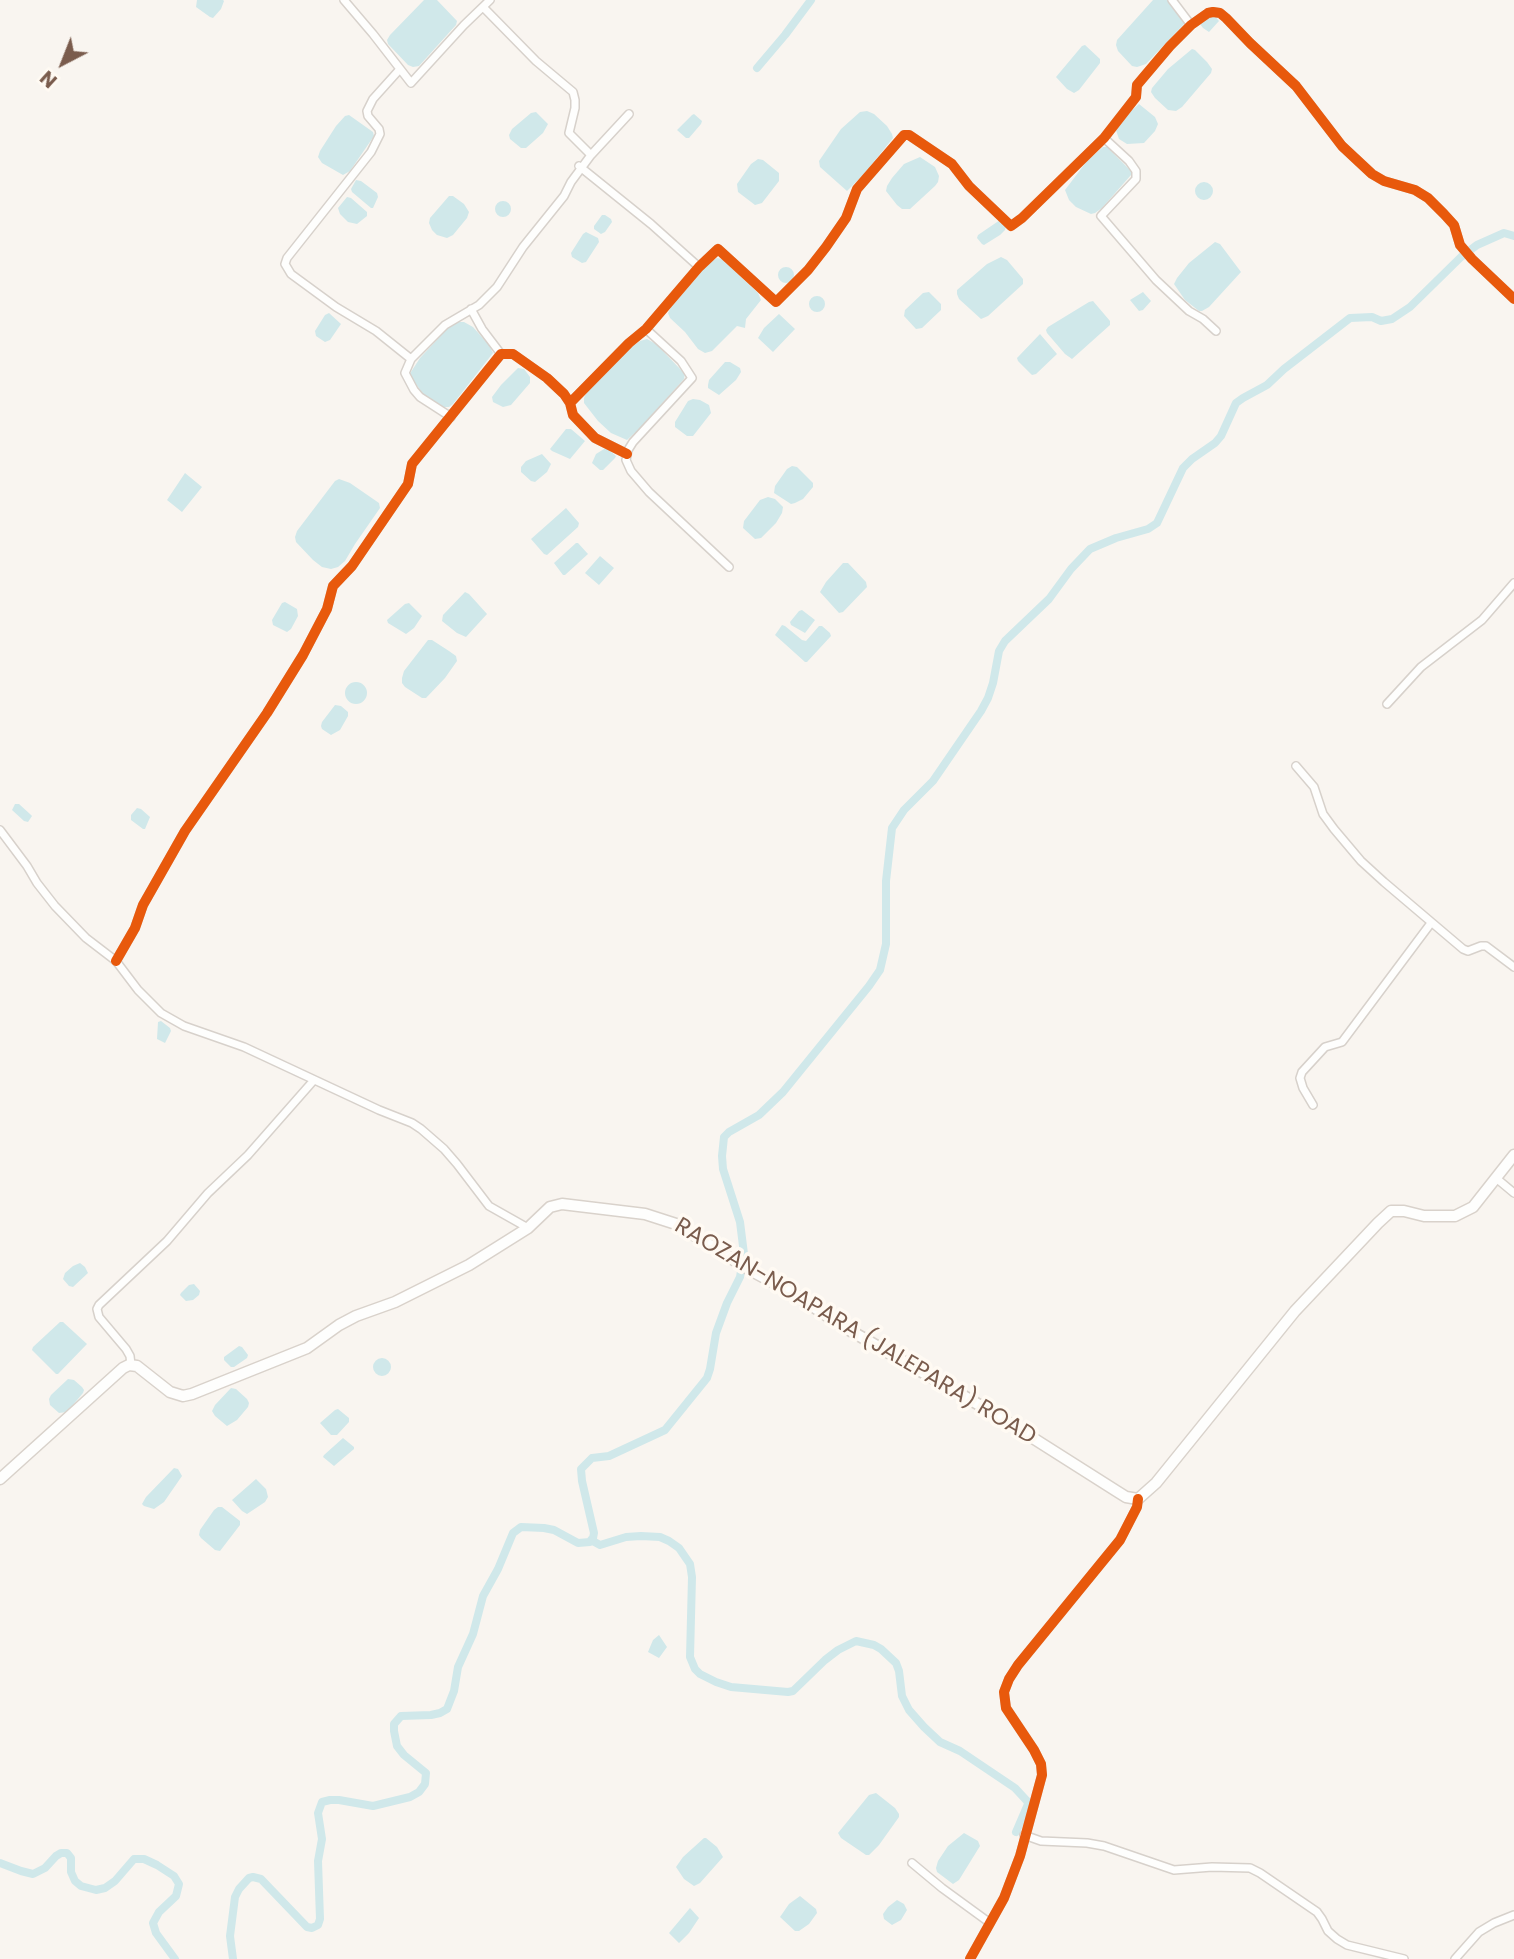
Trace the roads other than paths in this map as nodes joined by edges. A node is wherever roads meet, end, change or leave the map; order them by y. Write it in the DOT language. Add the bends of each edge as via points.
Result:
graph roads {
  1 [pos="344,0"];
  2 [pos="490,0"];
  3 [pos="1172,0"];
  4 [pos="483,7"];
  5 [pos="1191,25"];
  6 [pos="400,69"];
  7 [pos="629,114"];
  8 [pos="1104,138"];
  9 [pos="591,155"];
  10 [pos="580,168"];
  11 [pos="699,267"];
  12 [pos="1514,299"];
  13 [pos="471,309"];
  14 [pos="646,329"];
  15 [pos="1216,331"];
  16 [pos="501,354"];
  17 [pos="411,359"];
  18 [pos="570,403"];
  19 [pos="451,417"];
  20 [pos="627,454"];
  21 [pos="729,567"];
  22 [pos="1514,583"];
  23 [pos="1387,704"];
  24 [pos="1296,766"];
  25 [pos="0,830"];
  26 [pos="1431,923"];
  27 [pos="116,961"];
  28 [pos="1514,967"];
  29 [pos="314,1080"];
  30 [pos="1313,1105"];
  31 [pos="1514,1155"];
  32 [pos="1496,1178"];
  33 [pos="1514,1193"];
  34 [pos="528,1228"];
  35 [pos="131,1365"];
  36 [pos="0,1479"];
  37 [pos="1138,1499"];
  38 [pos="1024,1835"];
  39 [pos="912,1863"];
  40 [pos="1514,1915"];
  41 [pos="990,1923"];
  42 [pos="970,1959"];
  43 [pos="1404,1959"];
  44 [pos="1455,1959"];
  1 -- 6 [label="street"];
  2 -- 4 [label="street"];
  3 -- 5 [label="street"];
  4 -- 6 [label="street" via="411,83"];
  4 -- 9 [label="street" via="573,92 575,108 569,133"];
  5 -- 8 [label="street" via="1137,85 1136,97"];
  5 -- 12 [label="street" via="1208,13 1226,18 1296,86 1342,146 1372,174 1415,190 1444,214 1454,225 1460,245"];
  6 -- 17 [label="street" via="367,111 380,134 371,152 285,264 291,274"];
  7 -- 9 [label="street"];
  8 -- 11 [label="street" via="1011,226 952,164 904,135 857,189 846,218 826,247 776,302 718,249"];
  8 -- 15 [label="street" via="1129,161 1136,179 1101,216 1156,281"];
  9 -- 10 [label="street"];
  10 -- 11 [label="street"];
  10 -- 13 [label="street" via="497,287"];
  11 -- 14 [label="street"];
  13 -- 16 [label="street"];
  13 -- 17 [label="street" via="445,325"];
  14 -- 18 [label="street"];
  14 -- 20 [label="street" via="681,360 692,378"];
  16 -- 18 [label="street" via="513,354 547,378"];
  16 -- 19 [label="street"];
  17 -- 19 [label="street" via="405,373 414,390"];
  18 -- 20 [label="street" via="573,415 595,438"];
  19 -- 27 [label="street" via="412,464 408,484 333,586 327,609 303,655 185,831"];
  20 -- 21 [label="street" via="631,471 649,492"];
  22 -- 23 [label="street" via="1482,620 1421,667"];
  24 -- 26 [label="street" via="1314,787 1323,814 1361,861"];
  25 -- 27 [label="street" via="55,906"];
  26 -- 28 [label="street" via="1463,949 1486,946"];
  26 -- 30 [label="street" via="1342,1042 1325,1047 1302,1072 1303,1088"];
  27 -- 29 [label="street" via="154,1007 174,1021"];
  29 -- 34 [label="street" via="421,1129 457,1164 489,1206"];
  29 -- 35 [label="street" via="167,1241 99,1305 99,1317 126,1349"];
  31 -- 32 [label="main road"];
  32 -- 33 [label="street"];
  32 -- 37 [label="main road" via="1473,1207 1455,1216 1391,1211 1295,1311 1156,1483"];
  34 -- 35 [label="main road, RAOZAN-NOAPARA (JALEPARA) ROAD" via="468,1265 347,1320 307,1348 192,1394 174,1394"];
  34 -- 37 [label="main road, RAOZAN-NOAPARA (JALEPARA) ROAD" via="550,1207 562,1204 645,1214 676,1224 1126,1497"];
  35 -- 36 [label="main road" via="112,1376"];
  37 -- 38 [label="street" via="1120,1540 1018,1665 1004,1692 1006,1708 1041,1764 1039,1788"];
  38 -- 41 [label="street" via="1004,1898"];
  38 -- 43 [label="street" via="1041,1841 1104,1846 1174,1870 1250,1868 1317,1912 1328,1931 1347,1945"];
  39 -- 41 [label="street"];
  40 -- 44 [label="street" via="1479,1932"];
  41 -- 42 [label="street"];
}
